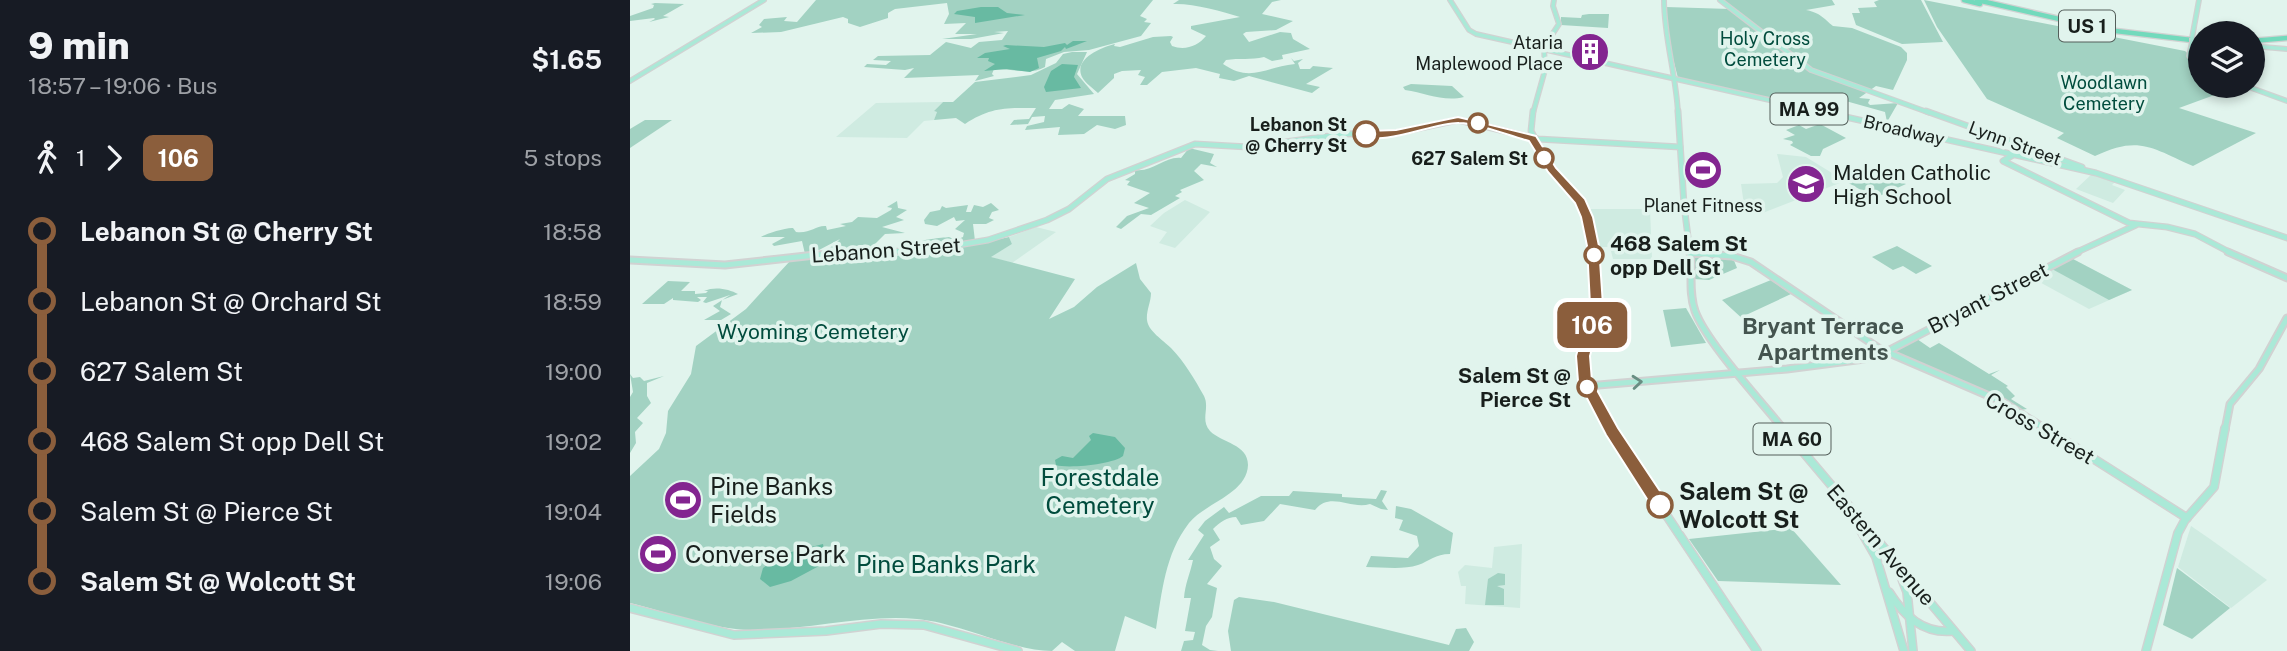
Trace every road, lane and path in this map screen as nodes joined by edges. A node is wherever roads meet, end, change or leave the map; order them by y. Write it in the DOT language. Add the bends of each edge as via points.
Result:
graph roads {
  1 [pos="764,0"];
  2 [pos="1450,0"];
  3 [pos="1554,0"];
  4 [pos="1664,0"];
  5 [pos="1720,0"];
  6 [pos="1964,0"];
  7 [pos="1977,0"];
  8 [pos="1983,0"];
  9 [pos="2199,0"];
  10 [pos="2056,20"];
  11 [pos="2195,21"];
  12 [pos="2188,39"];
  13 [pos="2287,39"];
  14 [pos="2188,40"];
  15 [pos="2265,42"];
  16 [pos="2265,45"];
  17 [pos="2287,49"];
  18 [pos="1544,50"];
  19 [pos="1673,66"];
  20 [pos="1675,79"];
  21 [pos="630,81"];
  22 [pos="2265,93"];
  23 [pos="2287,101"];
  24 [pos="1533,139"];
  25 [pos="1680,147"];
  26 [pos="2013,155"];
  27 [pos="2078,167"];
  28 [pos="2136,225"];
  29 [pos="2287,238"];
  30 [pos="1690,253"];
  31 [pos="630,260"];
  32 [pos="2287,278"];
  33 [pos="2287,318"];
  34 [pos="1886,352"];
  35 [pos="1740,374"];
  36 [pos="1587,386"];
  37 [pos="1844,503"];
  38 [pos="2187,518"];
  39 [pos="1891,556"];
  40 [pos="1876,557"];
  41 [pos="1885,583"];
  42 [pos="630,608"];
  43 [pos="1909,618"];
  44 [pos="1929,629"];
  45 [pos="1953,631"];
  46 [pos="1911,639"];
  47 [pos="1018,651"];
  48 [pos="1757,651"];
  49 [pos="1904,651"];
  50 [pos="1913,651"];
  51 [pos="1971,651"];
  52 [pos="2146,651"];
  1 -- 21 [label="main road"];
  2 -- 18 [label="main road, Broadway / MA 99" via="1471,32"];
  3 -- 18 [label="main road" via="1559,23"];
  4 -- 19 [label="main road, Eastern Avenue / MA 60" via="1664,29"];
  5 -- 27 [label="main road, Lynn Street" via="1811,70"];
  6 -- 10 [label="highway"];
  7 -- 10 [label="highway, US 1"];
  8 -- 12 [label="highway, US 1" via="2101,28"];
  9 -- 11 [label="main road"];
  10 -- 14 [label="highway, US 1"];
  13 -- 15 [label="highway"];
  16 -- 17 [label="main road"];
  18 -- 20 [label="main road, Broadway / MA 99"];
  18 -- 24 [label="main road" via="1545,70 1532,116"];
  19 -- 20 [label="main road, Eastern Avenue / MA 60"];
  20 -- 25 [label="main road, Eastern Avenue / MA 60"];
  20 -- 26 [label="main road, Broadway / MA 99"];
  22 -- 23 [label="main road"];
  24 -- 25 [label="main road, Lebanon Street"];
  24 -- 31 [label="main road, Lebanon Street" via="1457,120 1396,133 1344,134 1248,148 1192,144 1105,181 1055,217 988,240 928,250 732,264"];
  24 -- 36 [label="main road" via="1552,170 1581,202 1587,217 1597,305 1583,356"];
  25 -- 30 [label="main road, Eastern Avenue / MA 60"];
  26 -- 27 [label="main road, Broadway / MA 99"];
  26 -- 28 [label="main road" via="2003,161"];
  27 -- 29 [label="main road, Broadway / MA 99"];
  28 -- 32 [label="main road" via="2195,234"];
  28 -- 34 [label="main road, Bryant Street"];
  30 -- 34 [label="main road, Cross Street" via="1751,262"];
  30 -- 35 [label="main road, Eastern Avenue / MA 60" via="1694,309"];
  33 -- 38 [label="main road" via="2259,369 2230,404 2214,486"];
  34 -- 35 [label="main road, Bryant Street" via="1864,359"];
  34 -- 38 [label="main road, Cross Street" via="2006,404"];
  36 -- 35 [label="main road, Bryant Street, one-way"];
  35 -- 37 [label="main road, Eastern Avenue / MA 60"];
  36 -- 48 [label="main road" via="1627,456"];
  37 -- 39 [label="main road, Eastern Avenue / MA 60"];
  37 -- 40 [label="main road, MA 60"];
  38 -- 52 [label="main road" via="2172,550"];
  39 -- 40 [label="main road" via="1878,548"];
  39 -- 43 [label="main road, MA 60" via="1905,586"];
  39 -- 45 [label="main road, Eastern Avenue"];
  40 -- 41 [label="main road, MA 60"];
  41 -- 43 [label="main road, Eastern Avenue"];
  41 -- 49 [label="main road, MA 60"];
  42 -- 47 [label="main road" via="734,635 925,625"];
  43 -- 44 [label="main road, Eastern Avenue"];
  43 -- 46 [label="main road, MA 60"];
  44 -- 45 [label="main road, Eastern Avenue"];
  44 -- 46 [label="main road" via="1916,630"];
  45 -- 51 [label="main road, Eastern Avenue"];
  46 -- 50 [label="main road, MA 60"];
}
